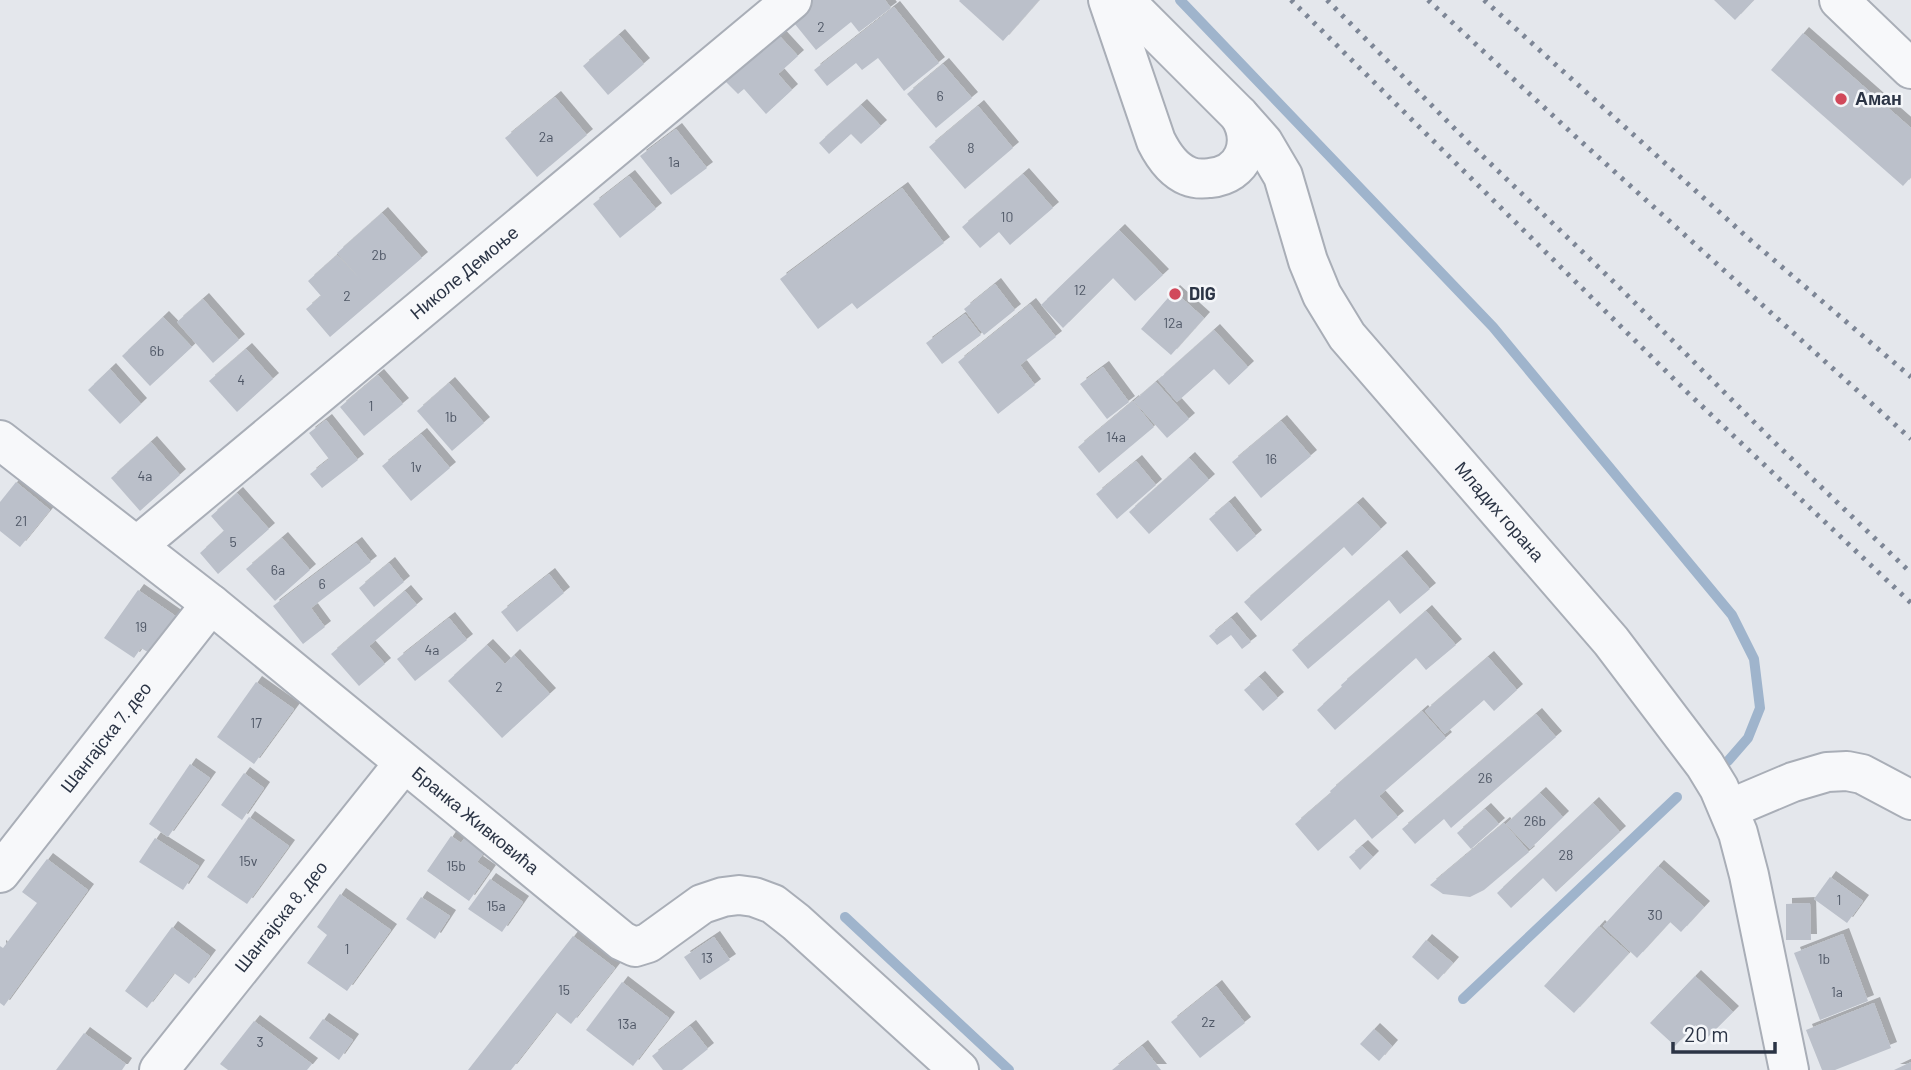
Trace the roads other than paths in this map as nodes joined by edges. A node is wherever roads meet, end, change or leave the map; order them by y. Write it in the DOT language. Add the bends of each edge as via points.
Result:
graph roads {
  1 [pos="792,0"];
  2 [pos="1108,0"];
  3 [pos="1125,0"];
  4 [pos="1839,0"];
  5 [pos="1911,69"];
  6 [pos="1239,115"];
  7 [pos="5,453"];
  8 [pos="138,545"];
  9 [pos="211,604"];
  10 [pos="404,763"];
  11 [pos="1911,800"];
  12 [pos="1729,809"];
  13 [pos="0,873"];
  14 [pos="159,1070"];
  15 [pos="959,1070"];
  16 [pos="1789,1070"];
  1 -- 8 [label="street, Николе Демоње"];
  2 -- 6 [label="street" via="1156,141 1174,167 1201,179 1233,171 1248,138"];
  3 -- 6 [label="street, Младих горана"];
  4 -- 5 [label="street"];
  6 -- 12 [label="street, Младих горана" via="1263,142 1283,176 1308,261 1322,295 1348,336 1611,641 1705,765"];
  7 -- 8 [label="street, Бранка Живковића"];
  8 -- 9 [label="street, Бранка Живковића"];
  9 -- 10 [label="street, Бранка Живковића"];
  9 -- 13 [label="street, Шангајска 7. део"];
  10 -- 14 [label="street, Шангајска 8. део"];
  10 -- 15 [label="street, Бранка Живковића" via="622,942 635,947 648,943 702,904 723,897 747,896 773,904"];
  11 -- 12 [label="street" via="1847,771 1793,782"];
  12 -- 16 [label="street, Младих горана" via="1749,875"];
}
